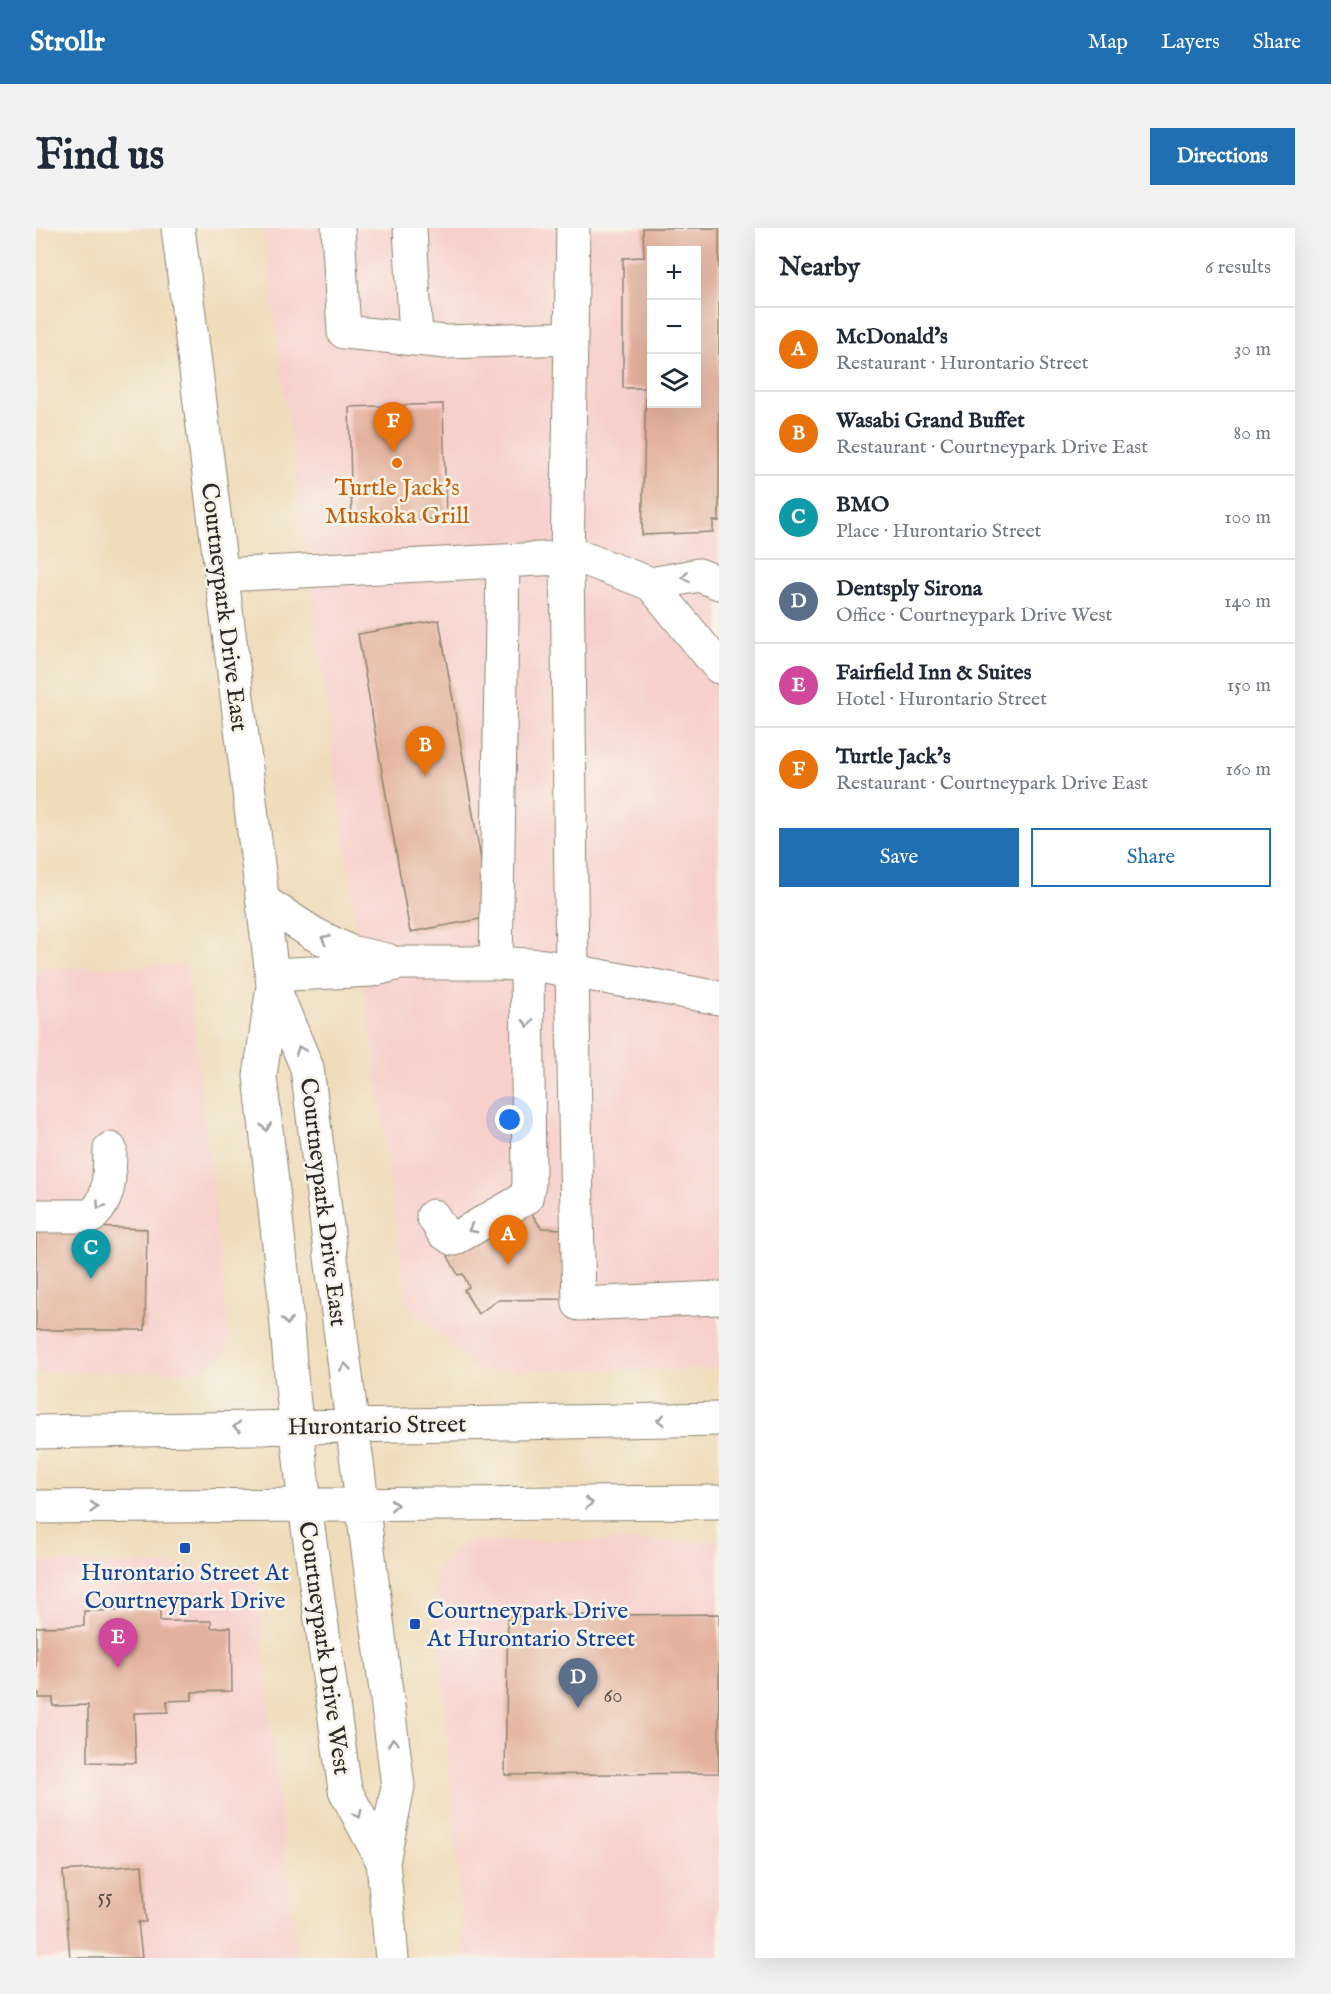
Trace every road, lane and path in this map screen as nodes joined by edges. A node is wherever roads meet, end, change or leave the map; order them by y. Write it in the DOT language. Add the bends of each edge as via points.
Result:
graph roads {
  1 [pos="178,228"];
  2 [pos="338,228"];
  3 [pos="410,228"];
  4 [pos="573,228"];
  5 [pos="571,338"];
  6 [pos="416,339"];
  7 [pos="567,558"];
  8 [pos="503,562"];
  9 [pos="221,575"];
  10 [pos="719,583"];
  11 [pos="651,584"];
  12 [pos="719,667"];
  13 [pos="263,901"];
  14 [pos="400,963"];
  15 [pos="511,964"];
  16 [pos="572,971"];
  17 [pos="272,980"];
  18 [pos="719,998"];
  19 [pos="110,1149"];
  20 [pos="36,1216"];
  21 [pos="433,1216"];
  22 [pos="719,1298"];
  23 [pos="719,1419"];
  24 [pos="353,1425"];
  25 [pos="295,1426"];
  26 [pos="36,1432"];
  27 [pos="719,1502"];
  28 [pos="363,1505"];
  29 [pos="305,1506"];
  30 [pos="36,1507"];
  31 [pos="383,1862"];
  32 [pos="392,1958"];
  1 -- 9 [label="main road, Courtneypark Drive East"];
  2 -- 6 [label="main road" via="344,332"];
  3 -- 6 [label="main road"];
  4 -- 5 [label="main road"];
  5 -- 6 [label="main road" via="446,342"];
  5 -- 7 [label="main road"];
  7 -- 8 [label="main road"];
  7 -- 11 [label="main road" via="580,558"];
  7 -- 16 [label="main road"];
  8 -- 9 [label="main road"];
  8 -- 15 [label="main road"];
  9 -- 13 [label="main road, Courtneypark Drive East"];
  10 -- 11 [label="main road, one-way" via="699,575"];
  11 -- 12 [label="main road"];
  14 -- 13 [label="main road, one-way" via="350,952"];
  13 -- 17 [label="main road, Courtneypark Drive East"];
  14 -- 15 [label="main road"];
  14 -- 17 [label="main road" via="372,970"];
  15 -- 16 [label="main road"];
  15 -- 21 [label="main road, one-way" via="529,1185 526,1198 454,1239 443,1233"];
  16 -- 18 [label="main road"];
  16 -- 22 [label="main road" via="579,1304"];
  24 -- 17 [label="main road, Courtneypark Drive East, one-way" via="308,1068"];
  17 -- 25 [label="main road, Courtneypark Drive East, one-way" via="260,1076"];
  19 -- 20 [label="main road, one-way" via="108,1190 102,1206 92,1216"];
  23 -- 24 [label="main road, Hurontario Street, one-way"];
  24 -- 25 [label="main road, Hurontario Street"];
  24 -- 28 [label="main road, Courtneypark Drive West"];
  25 -- 26 [label="main road, Hurontario Street, one-way"];
  25 -- 29 [label="main road, Courtneypark Drive West"];
  28 -- 27 [label="main road, one-way"];
  28 -- 29 [label="main road"];
  31 -- 28 [label="main road, Courtneypark Drive West, one-way" via="398,1786"];
  30 -- 29 [label="main road, one-way"];
  29 -- 31 [label="main road, Courtneypark Drive West, one-way" via="345,1790"];
  31 -- 32 [label="main road, Courtneypark Drive West"];
}
